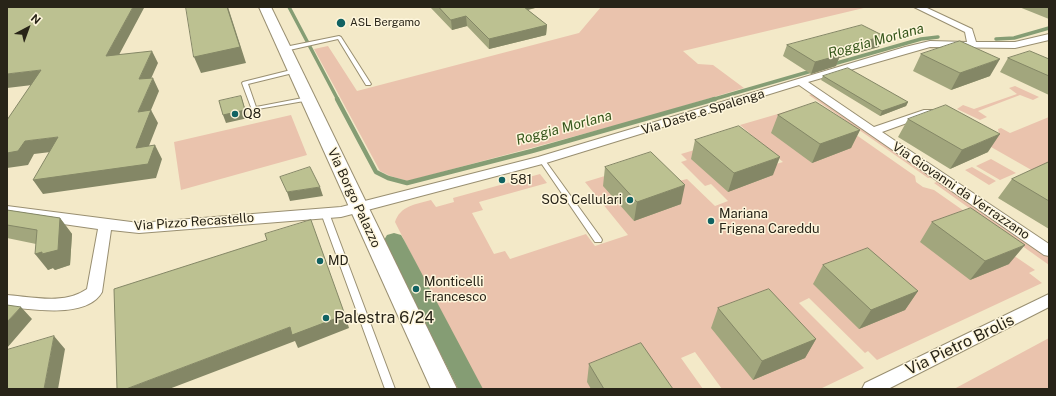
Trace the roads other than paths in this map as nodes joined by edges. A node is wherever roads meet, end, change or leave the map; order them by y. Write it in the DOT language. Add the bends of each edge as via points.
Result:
graph roads {
  1 [pos="265,7"];
  2 [pos="918,7"];
  3 [pos="1049,37"];
  4 [pos="972,44"];
  5 [pos="289,48"];
  6 [pos="295,71"];
  7 [pos="801,82"];
  8 [pos="368,84"];
  9 [pos="308,99"];
  10 [pos="937,109"];
  11 [pos="872,130"];
  12 [pos="542,160"];
  13 [pos="358,208"];
  14 [pos="7,211"];
  15 [pos="325,213"];
  16 [pos="105,225"];
  17 [pos="598,240"];
  18 [pos="1049,251"];
  19 [pos="1049,300"];
  20 [pos="7,301"];
  21 [pos="390,389"];
  22 [pos="444,389"];
  23 [pos="871,389"];
  1 -- 5 [label="main road, Via Borgo Palazzo"];
  2 -- 4 [label="street" via="968,31"];
  3 -- 4 [label="street, Via Daste e Spalenga" via="1015,45"];
  4 -- 7 [label="street, Via Daste e Spalenga" via="930,44"];
  5 -- 6 [label="main road, Via Borgo Palazzo"];
  5 -- 8 [label="lane" via="339,37"];
  6 -- 9 [label="main road, Via Borgo Palazzo"];
  6 -- 9 [label="lane" via="245,83 254,109"];
  7 -- 11 [label="street, Via Giovanni da Verrazzano"];
  7 -- 12 [label="street, Via Daste e Spalenga"];
  9 -- 13 [label="main road, Via Borgo Palazzo"];
  10 -- 11 [label="street, Via Giovanni da Verrazzano"];
  11 -- 18 [label="street, Via Giovanni da Verrazzano"];
  12 -- 13 [label="street, Via Daste e Spalenga"];
  12 -- 17 [label="lane"];
  13 -- 15 [label="street, Via Pizzo Recastello"];
  13 -- 22 [label="main road, Via Borgo Palazzo"];
  14 -- 16 [label="street, Via Pizzo Recastello"];
  15 -- 16 [label="street, Via Pizzo Recastello" via="139,228"];
  15 -- 21 [label="lane"];
  16 -- 20 [label="street" via="94,292 88,298 77,303 62,304"];
  19 -- 23 [label="street, Via Pietro Brolis"];
}
